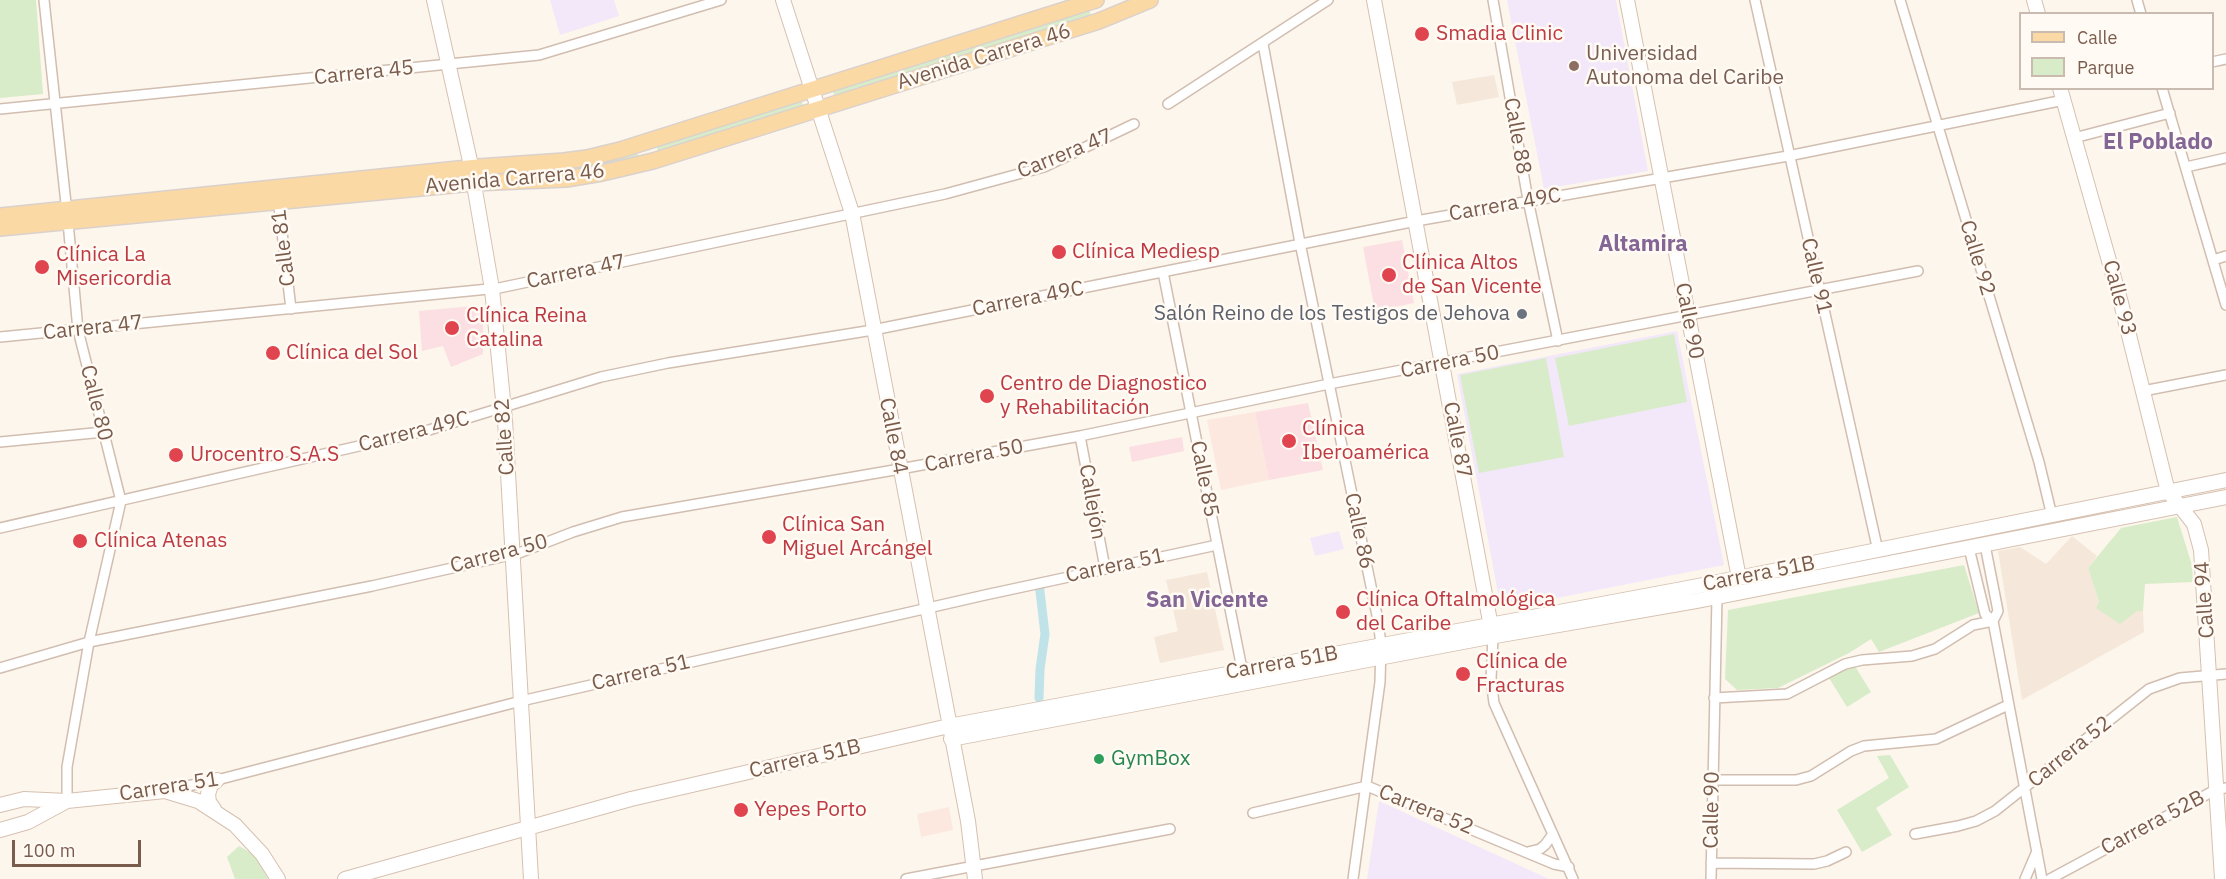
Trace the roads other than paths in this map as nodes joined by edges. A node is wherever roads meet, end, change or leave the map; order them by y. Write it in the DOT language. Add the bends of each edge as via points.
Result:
graph roads {
  1 [pos="44,0"];
  2 [pos="434,0"];
  3 [pos="721,0"];
  4 [pos="783,0"];
  5 [pos="1098,0"];
  6 [pos="1150,0"];
  7 [pos="1328,0"];
  8 [pos="1374,0"];
  9 [pos="1493,0"];
  10 [pos="1627,0"];
  11 [pos="1755,0"];
  12 [pos="1900,0"];
  13 [pos="1106,22"];
  14 [pos="1263,44"];
  15 [pos="450,64"];
  16 [pos="812,88"];
  17 [pos="2164,90"];
  18 [pos="2062,94"];
  19 [pos="54,104"];
  20 [pos="1168,104"];
  21 [pos="818,108"];
  22 [pos="0,109"];
  23 [pos="2170,113"];
  24 [pos="1134,124"];
  25 [pos="1937,126"];
  26 [pos="2074,138"];
  27 [pos="647,141"];
  28 [pos="1788,156"];
  29 [pos="2226,158"];
  30 [pos="653,161"];
  31 [pos="2186,167"];
  32 [pos="472,175"];
  33 [pos="1661,179"];
  34 [pos="278,195"];
  35 [pos="1528,200"];
  36 [pos="852,213"];
  37 [pos="68,215"];
  38 [pos="0,216"];
  39 [pos="1416,221"];
  40 [pos="0,228"];
  41 [pos="1300,243"];
  42 [pos="2226,256"];
  43 [pos="2212,260"];
  44 [pos="1918,271"];
  45 [pos="1163,272"];
  46 [pos="492,289"];
  47 [pos="1820,291"];
  48 [pos="2226,305"];
  49 [pos="291,309"];
  50 [pos="1688,316"];
  51 [pos="78,330"];
  52 [pos="873,330"];
  53 [pos="0,337"];
  54 [pos="1558,341"];
  55 [pos="1442,364"];
  56 [pos="2226,375"];
  57 [pos="1329,384"];
  58 [pos="2143,391"];
  59 [pos="504,407"];
  60 [pos="1191,412"];
  61 [pos="104,432"];
  62 [pos="1080,435"];
  63 [pos="0,442"];
  64 [pos="900,470"];
  65 [pos="2226,480"];
  66 [pos="2168,491"];
  67 [pos="2226,496"];
  68 [pos="121,501"];
  69 [pos="2180,506"];
  70 [pos="2052,516"];
  71 [pos="0,528"];
  72 [pos="1217,545"];
  73 [pos="1985,545"];
  74 [pos="1969,549"];
  75 [pos="1878,551"];
  76 [pos="512,554"];
  77 [pos="1104,568"];
  78 [pos="1738,578"];
  79 [pos="1703,585"];
  80 [pos="1717,597"];
  81 [pos="926,608"];
  82 [pos="1993,621"];
  83 [pos="1492,630"];
  84 [pos="88,642"];
  85 [pos="1381,651"];
  86 [pos="0,668"];
  87 [pos="1239,671"];
  88 [pos="2226,674"];
  89 [pos="2210,675"];
  90 [pos="1236,685"];
  91 [pos="1714,698"];
  92 [pos="521,701"];
  93 [pos="2008,705"];
  94 [pos="950,733"];
  95 [pos="217,780"];
  96 [pos="1712,780"];
  97 [pos="1367,786"];
  98 [pos="2024,789"];
  99 [pos="2222,789"];
  100 [pos="165,791"];
  101 [pos="24,799"];
  102 [pos="67,801"];
  103 [pos="0,805"];
  104 [pos="214,809"];
  105 [pos="1252,813"];
  106 [pos="28,822"];
  107 [pos="528,828"];
  108 [pos="1170,829"];
  109 [pos="0,830"];
  110 [pos="1553,834"];
  111 [pos="1915,834"];
  112 [pos="2037,851"];
  113 [pos="1528,852"];
  114 [pos="1846,852"];
  115 [pos="1711,863"];
  116 [pos="1569,867"];
  117 [pos="975,872"];
  118 [pos="278,879"];
  119 [pos="345,879"];
  120 [pos="531,879"];
  121 [pos="906,879"];
  122 [pos="1353,879"];
  123 [pos="1573,879"];
  124 [pos="1711,879"];
  125 [pos="2025,879"];
  126 [pos="2043,879"];
  127 [pos="2050,879"];
  128 [pos="2222,879"];
  1 -- 19 [label="street, Calle 80"];
  2 -- 15 [label="main road, Calle 82"];
  3 -- 15 [label="street, Carrera 45" via="539,55"];
  4 -- 16 [label="main road, Calle 84"];
  5 -- 13 [label="street"];
  5 -- 16 [label="main road, Avenida Carrera 46"];
  6 -- 13 [label="main road, Avenida Carrera 46"];
  7 -- 14 [label="street"];
  8 -- 39 [label="main road, Calle 87"];
  9 -- 35 [label="street, Calle 88"];
  10 -- 33 [label="main road, Calle 90"];
  11 -- 28 [label="street, Calle 91"];
  12 -- 25 [label="street, Calle 92"];
  13 -- 21 [label="main road, Avenida Carrera 46"];
  14 -- 20 [label="street"];
  14 -- 41 [label="street, Calle 86"];
  15 -- 19 [label="street, Carrera 45"];
  15 -- 32 [label="main road, Calle 82"];
  16 -- 21 [label="main road, Calle 84"];
  16 -- 27 [label="main road, Avenida Carrera 46"];
  17 -- 23 [label="street"];
  18 -- 25 [label="street, Carrera 49C"];
  18 -- 26 [label="main road, Calle 93"];
  19 -- 22 [label="street, Carrera 45"];
  19 -- 37 [label="street, Calle 80"];
  21 -- 30 [label="main road, Avenida Carrera 46"];
  21 -- 36 [label="main road, Calle 84"];
  23 -- 26 [label="street"];
  23 -- 31 [label="street"];
  24 -- 36 [label="street, Carrera 47" via="1044,167 945,194"];
  25 -- 28 [label="street, Carrera 49C"];
  25 -- 70 [label="street, Calle 92"];
  26 -- 58 [label="main road, Calle 93"];
  27 -- 30 [label="main road"];
  27 -- 32 [label="main road, Avenida Carrera 46" via="602,155"];
  28 -- 33 [label="street, Carrera 49C"];
  28 -- 47 [label="street, Calle 91"];
  29 -- 31 [label="street"];
  30 -- 32 [label="main road, Avenida Carrera 46" via="566,179"];
  31 -- 43 [label="street"];
  32 -- 34 [label="main road, Avenida Carrera 46"];
  32 -- 46 [label="main road, Calle 82"];
  33 -- 35 [label="street, Carrera 49C"];
  33 -- 50 [label="main road, Calle 90"];
  34 -- 37 [label="main road, Avenida Carrera 46"];
  34 -- 49 [label="street, Calle 81"];
  35 -- 39 [label="street, Carrera 49C"];
  35 -- 54 [label="street, Calle 88"];
  36 -- 46 [label="street, Carrera 47"];
  36 -- 52 [label="main road, Calle 84"];
  37 -- 38 [label="main road, Avenida Carrera 46"];
  37 -- 40 [label="main road, Avenida Carrera 46"];
  37 -- 51 [label="street, Calle 80"];
  39 -- 41 [label="street, Carrera 49C"];
  39 -- 55 [label="main road, Calle 87"];
  41 -- 45 [label="street, Carrera 49C"];
  41 -- 57 [label="street, Calle 86"];
  42 -- 43 [label="street"];
  43 -- 48 [label="street"];
  44 -- 47 [label="street, Carrera 50"];
  45 -- 52 [label="street, Carrera 49C"];
  45 -- 60 [label="street, Calle 85"];
  46 -- 49 [label="street, Carrera 47"];
  46 -- 59 [label="main road, Calle 82"];
  47 -- 50 [label="street, Carrera 50"];
  47 -- 75 [label="street, Calle 91"];
  49 -- 51 [label="street, Carrera 47"];
  50 -- 54 [label="street, Carrera 50"];
  50 -- 78 [label="main road, Calle 90"];
  51 -- 53 [label="street, Carrera 47"];
  51 -- 61 [label="street, Calle 80"];
  52 -- 59 [label="street, Carrera 49C" via="668,363 601,377"];
  52 -- 64 [label="main road, Calle 84"];
  54 -- 55 [label="street, Carrera 50"];
  55 -- 57 [label="street, Carrera 50"];
  55 -- 83 [label="main road, Calle 87"];
  56 -- 58 [label="street"];
  57 -- 60 [label="street, Carrera 50"];
  57 -- 85 [label="street, Calle 86"];
  58 -- 66 [label="main road, Calle 93"];
  59 -- 68 [label="street, Carrera 49C" via="421,432"];
  59 -- 76 [label="main road, Calle 82"];
  60 -- 62 [label="street, Carrera 50"];
  60 -- 72 [label="street, Calle 85"];
  61 -- 63 [label="street"];
  61 -- 68 [label="street, Calle 80"];
  62 -- 64 [label="street, Carrera 50"];
  62 -- 77 [label="street, Callejón"];
  64 -- 76 [label="street, Carrera 50" via="622,517"];
  64 -- 81 [label="main road, Calle 84"];
  65 -- 66 [label="main road, Carrera 51B"];
  66 -- 69 [label="main road, Calle 93"];
  66 -- 70 [label="main road, Carrera 51B"];
  67 -- 69 [label="main road, Carrera 51B"];
  68 -- 71 [label="street, Carrera 49C"];
  68 -- 84 [label="street, Calle 80"];
  69 -- 73 [label="main road, Carrera 51B"];
  69 -- 89 [label="main road, Calle 94" via="2194,524 2201,550"];
  70 -- 75 [label="main road, Carrera 51B"];
  72 -- 77 [label="street, Carrera 51"];
  72 -- 87 [label="street, Calle 85" via="1241,664"];
  73 -- 74 [label="main road, Carrera 51B"];
  73 -- 82 [label="street" via="1998,611"];
  74 -- 80 [label="main road, Carrera 51B"];
  74 -- 82 [label="street" via="1985,614"];
  75 -- 78 [label="main road, Carrera 51B"];
  76 -- 84 [label="street, Carrera 50"];
  76 -- 92 [label="main road, Calle 82"];
  77 -- 81 [label="street, Carrera 51"];
  78 -- 79 [label="main road, Carrera 51B"];
  78 -- 80 [label="main road"];
  79 -- 80 [label="street"];
  79 -- 83 [label="main road, Carrera 51B"];
  80 -- 83 [label="main road, Carrera 51B"];
  80 -- 91 [label="street, Calle 90"];
  81 -- 92 [label="street, Carrera 51"];
  81 -- 94 [label="main road, Calle 84"];
  82 -- 91 [label="street" via="1980,622 1935,649 1912,656 1845,664 1787,694"];
  82 -- 93 [label="street"];
  83 -- 85 [label="main road, Carrera 51B"];
  83 -- 110 [label="street, Calle 87" via="1494,703"];
  84 -- 86 [label="street, Carrera 50"];
  84 -- 102 [label="street, Calle 80" via="67,767"];
  85 -- 87 [label="main road, Carrera 51B"];
  85 -- 90 [label="main road, Carrera 51B"];
  85 -- 97 [label="street, Calle 86"];
  87 -- 90 [label="street, Calle 85"];
  87 -- 94 [label="main road, Carrera 51B"];
  88 -- 89 [label="street, Carrera 52"];
  89 -- 98 [label="street, Carrera 52" via="2180,678 2149,688"];
  89 -- 99 [label="main road, Calle 94"];
  90 -- 94 [label="main road, Carrera 51B"];
  91 -- 96 [label="street, Calle 90"];
  92 -- 95 [label="street, Carrera 51"];
  92 -- 107 [label="main road, Calle 82"];
  93 -- 96 [label="street" via="1936,739 1864,746 1796,780"];
  93 -- 98 [label="street"];
  94 -- 107 [label="main road, Carrera 51B" via="631,799"];
  94 -- 117 [label="main road, Calle 84"];
  95 -- 100 [label="street, Carrera 51"];
  95 -- 104 [label="main road" via="208,794"];
  96 -- 115 [label="street, Calle 90"];
  97 -- 105 [label="street, Carrera 52"];
  97 -- 113 [label="street, Carrera 52"];
  97 -- 122 [label="street, Calle 86"];
  98 -- 111 [label="street, Carrera 52" via="1976,821"];
  98 -- 112 [label="street"];
  99 -- 127 [label="street, Carrera 52B"];
  99 -- 128 [label="main road, Calle 94"];
  100 -- 102 [label="main road, Carrera 51"];
  100 -- 104 [label="main road"];
  101 -- 102 [label="main road, Carrera 51"];
  101 -- 103 [label="main road, Carrera 51"];
  101 -- 106 [label="main road" via="34,804 35,809"];
  102 -- 106 [label="main road, Carrera 51"];
  104 -- 118 [label="main road" via="254,843"];
  106 -- 109 [label="main road, Carrera 51"];
  107 -- 119 [label="main road, Carrera 51B"];
  107 -- 120 [label="main road, Calle 82"];
  108 -- 117 [label="street" via="1071,847"];
  110 -- 113 [label="street" via="1540,849"];
  110 -- 116 [label="street, Calle 87"];
  112 -- 125 [label="street"];
  112 -- 126 [label="street"];
  113 -- 116 [label="street, Carrera 52"];
  114 -- 115 [label="street" via="1814,864"];
  115 -- 124 [label="street, Calle 90"];
  116 -- 123 [label="street, Calle 87"];
  117 -- 121 [label="street"];
}
